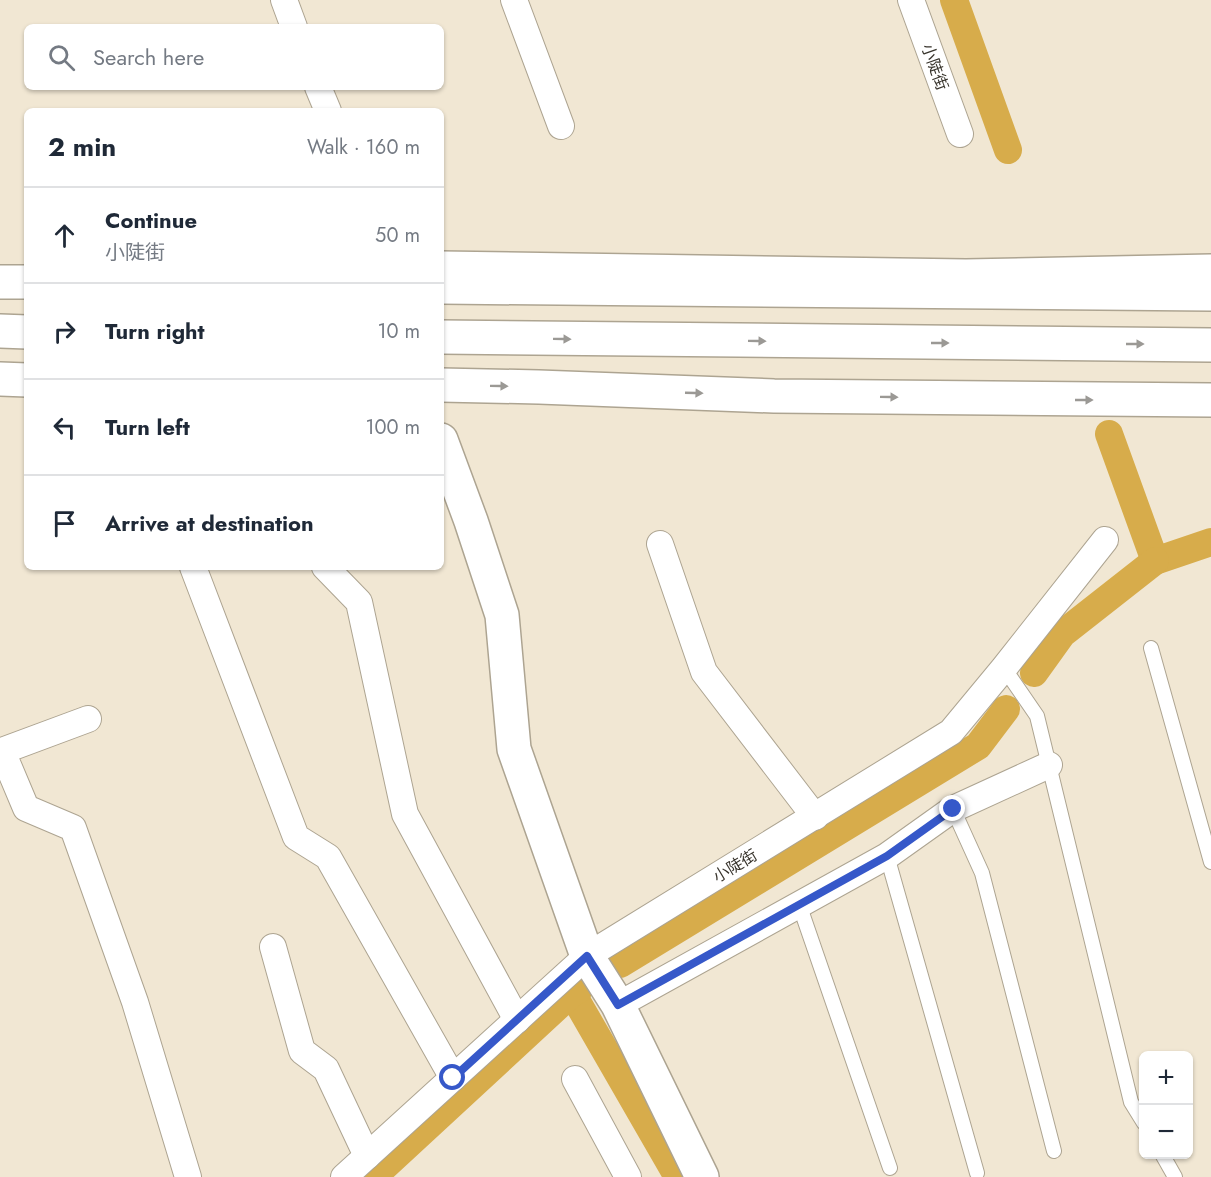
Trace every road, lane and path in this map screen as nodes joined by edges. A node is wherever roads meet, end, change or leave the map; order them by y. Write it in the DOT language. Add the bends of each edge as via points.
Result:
graph roads {
  1 [pos="284,0"];
  2 [pos="514,0"];
  3 [pos="911,0"];
  4 [pos="293,24"];
  5 [pos="319,90"];
  6 [pos="327,108"];
  7 [pos="561,126"];
  8 [pos="960,134"];
  9 [pos="444,268"];
  10 [pos="1211,271"];
  11 [pos="24,272"];
  12 [pos="0,273"];
  13 [pos="0,282"];
  14 [pos="24,282"];
  15 [pos="444,287"];
  16 [pos="1211,294"];
  17 [pos="444,337"];
  18 [pos="1211,345"];
  19 [pos="0,379"];
  20 [pos="24,380"];
  21 [pos="444,385"];
  22 [pos="1211,400"];
  23 [pos="444,448"];
  24 [pos="1105,540"];
  25 [pos="660,544"];
  26 [pos="194,570"];
  27 [pos="329,570"];
  28 [pos="1151,648"];
  29 [pos="1004,669"];
  30 [pos="88,719"];
  31 [pos="1049,765"];
  32 [pos="953,809"];
  33 [pos="815,817"];
  34 [pos="887,856"];
  35 [pos="1211,862"];
  36 [pos="799,904"];
  37 [pos="273,947"];
  38 [pos="587,956"];
  39 [pos="618,1005"];
  40 [pos="517,1020"];
  41 [pos="453,1078"];
  42 [pos="575,1079"];
  43 [pos="1139,1116"];
  44 [pos="1054,1151"];
  45 [pos="367,1156"];
  46 [pos="1163,1159"];
  47 [pos="890,1168"];
  48 [pos="977,1173"];
  49 [pos="188,1177"];
  50 [pos="344,1177"];
  51 [pos="628,1177"];
  52 [pos="702,1177"];
  53 [pos="1174,1177"];
  1 -- 4 [label="street"];
  2 -- 7 [label="street"];
  3 -- 8 [label="street, 小陡街"];
  5 -- 6 [label="street"];
  9 -- 10 [label="main road" via="966,276"];
  11 -- 12 [label="main road"];
  13 -- 14 [label="main road"];
  15 -- 16 [label="main road"];
  17 -- 18 [label="main road, one-way"];
  19 -- 20 [label="main road"];
  21 -- 22 [label="main road, one-way" via="774,396"];
  23 -- 38 [label="main road" via="502,615 514,749"];
  24 -- 29 [label="street, 小陡街"];
  25 -- 33 [label="street" via="704,672"];
  26 -- 41 [label="street" via="296,837 328,857"];
  27 -- 40 [label="street" via="359,602 405,814"];
  28 -- 35 [label="lane"];
  29 -- 31 [label="lane" via="1037,716"];
  29 -- 33 [label="street, 小陡街" via="951,732"];
  30 -- 49 [label="street" via="2,751 26,808 73,828 135,1002"];
  31 -- 32 [label="street"];
  31 -- 43 [label="lane" via="1131,1102"];
  32 -- 34 [label="street"];
  32 -- 44 [label="lane" via="982,873"];
  33 -- 38 [label="street, 小陡街"];
  34 -- 36 [label="street"];
  34 -- 48 [label="lane"];
  36 -- 39 [label="street"];
  36 -- 47 [label="lane"];
  37 -- 45 [label="street" via="302,1052 326,1069"];
  38 -- 39 [label="main road"];
  38 -- 40 [label="street, 小陡街"];
  39 -- 52 [label="main road"];
  40 -- 41 [label="street, 小陡街"];
  41 -- 45 [label="street, 小陡街"];
  42 -- 51 [label="street"];
  45 -- 50 [label="street, 小陡街"];
  46 -- 53 [label="lane"];
}
